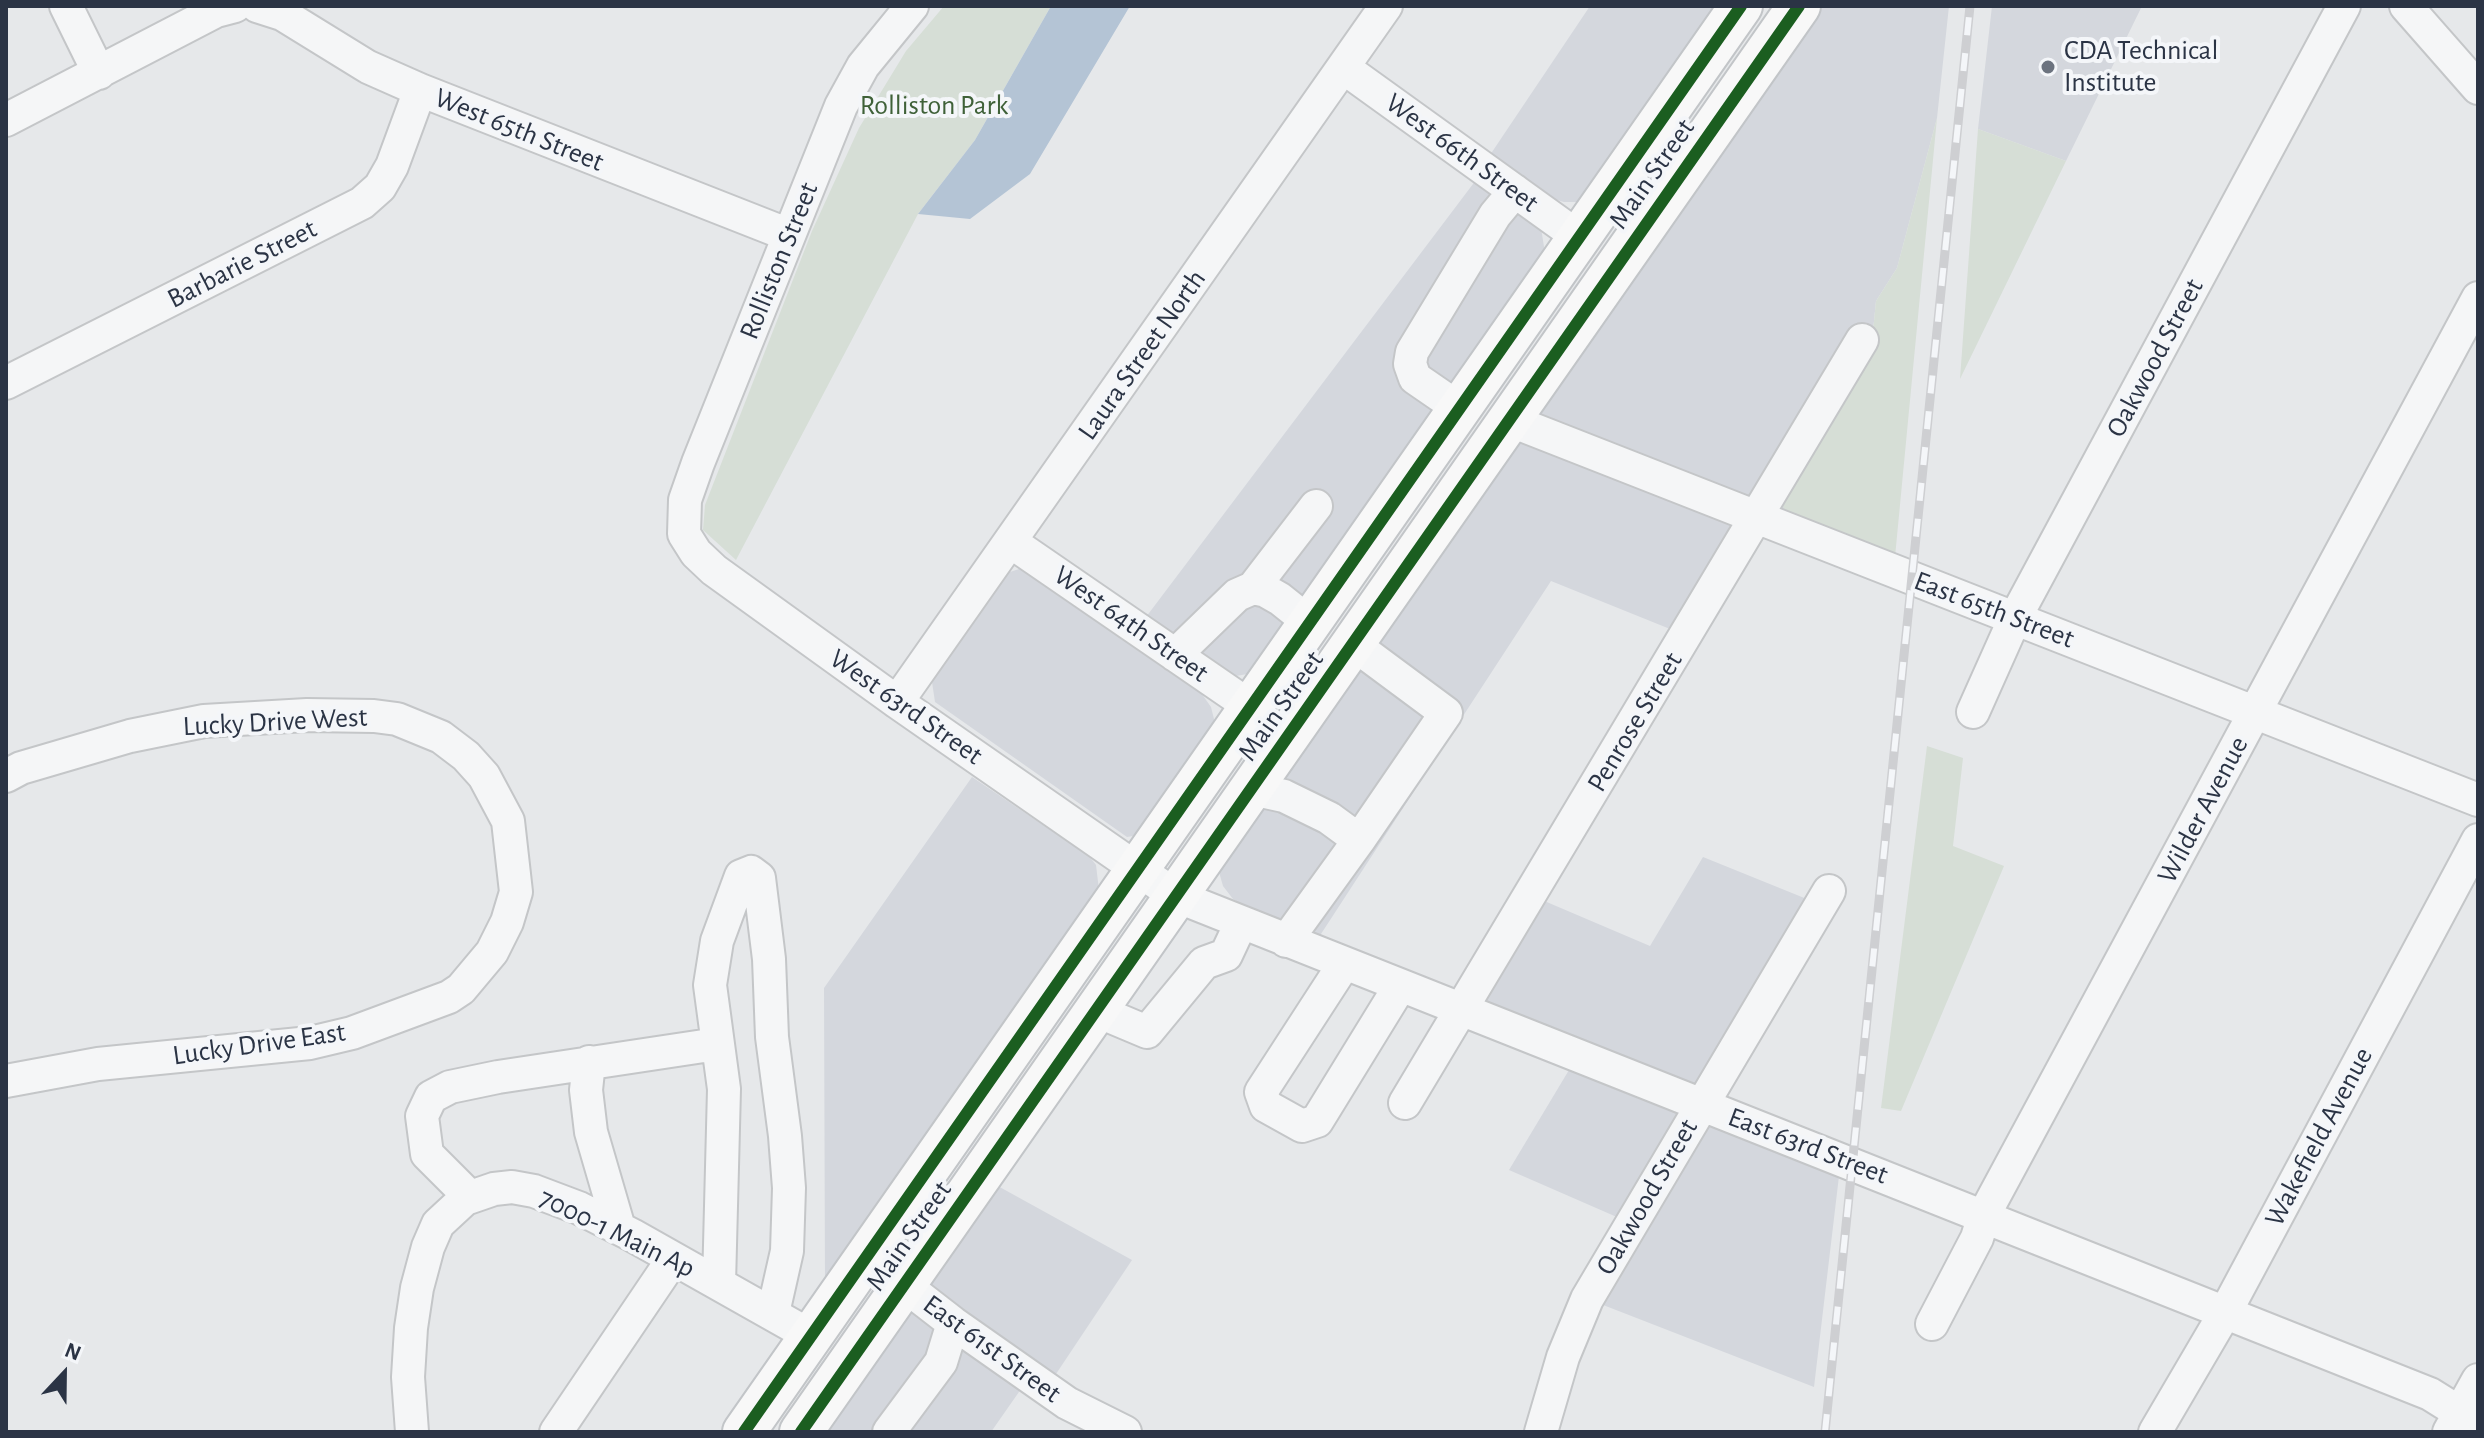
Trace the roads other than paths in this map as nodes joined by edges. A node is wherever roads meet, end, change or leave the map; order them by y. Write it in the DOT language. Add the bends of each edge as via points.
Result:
graph roads {
  1 [pos="66,6"];
  2 [pos="235,6"];
  3 [pos="257,6"];
  4 [pos="912,6"];
  5 [pos="1386,6"];
  6 [pos="1741,6"];
  7 [pos="1799,6"];
  8 [pos="2344,6"];
  9 [pos="2406,6"];
  10 [pos="1344,68"];
  11 [pos="99,73"];
  12 [pos="2478,88"];
  13 [pos="420,90"];
  14 [pos="6,120"];
  15 [pos="1657,127"];
  16 [pos="1515,191"];
  17 [pos="789,235"];
  18 [pos="1580,238"];
  19 [pos="2478,298"];
  20 [pos="1862,340"];
  21 [pos="6,383"];
  22 [pos="1460,409"];
  23 [pos="1509,420"];
  24 [pos="1316,506"];
  25 [pos="1758,518"];
  26 [pos="684,534"];
  27 [pos="1011,542"];
  28 [pos="1253,588"];
  29 [pos="2015,618"];
  30 [pos="1310,623"];
  31 [pos="1353,644"];
  32 [pos="1175,655"];
  33 [pos="897,702"];
  34 [pos="1251,707"];
  35 [pos="1973,712"];
  36 [pos="2255,713"];
  37 [pos="6,776"];
  38 [pos="484,776"];
  39 [pos="1252,789"];
  40 [pos="2478,800"];
  41 [pos="1359,840"];
  42 [pos="2478,840"];
  43 [pos="1136,870"];
  44 [pos="1829,891"];
  45 [pos="1176,896"];
  46 [pos="1241,923"];
  47 [pos="1286,941"];
  48 [pos="1344,964"];
  49 [pos="1400,986"];
  50 [pos="1463,1010"];
  51 [pos="1097,1011"];
  52 [pos="717,1044"];
  53 [pos="589,1062"];
  54 [pos="6,1081"];
  55 [pos="1405,1103"];
  56 [pos="1700,1105"];
  57 [pos="470,1197"];
  58 [pos="1984,1215"];
  59 [pos="619,1228"];
  60 [pos="673,1259"];
  61 [pos="719,1284"];
  62 [pos="904,1285"];
  63 [pos="2226,1311"];
  64 [pos="773,1313"];
  65 [pos="953,1323"];
  66 [pos="1932,1324"];
  67 [pos="811,1336"];
  68 [pos="2478,1380"];
  69 [pos="2462,1423"];
  70 [pos="806,1430"];
  71 [pos="412,1432"];
  72 [pos="556,1432"];
  73 [pos="744,1432"];
  74 [pos="889,1432"];
  75 [pos="1125,1432"];
  76 [pos="1541,1432"];
  77 [pos="2155,1432"];
  1 -- 11 [label="street"];
  2 -- 11 [label="street"];
  3 -- 13 [label="street, West 65th Street" via="282,14 368,67"];
  4 -- 17 [label="street, Rolliston Street" via="863,66 841,106"];
  5 -- 10 [label="street, Laura Street North"];
  6 -- 15 [label="main road, Main Street"];
  7 -- 23 [label="main road, Main Street"];
  8 -- 29 [label="street, Oakwood Street"];
  9 -- 12 [label="street"];
  10 -- 16 [label="street, West 66th Street"];
  10 -- 27 [label="street, Laura Street North"];
  11 -- 14 [label="street"];
  13 -- 17 [label="street, West 65th Street"];
  13 -- 21 [label="street, Barbarie Street" via="392,166 362,203"];
  15 -- 18 [label="main road, Main Street"];
  15 -- 23 [label="main road" via="1590,264 1508,387"];
  16 -- 18 [label="street, West 66th Street"];
  16 -- 22 [label="street" via="1412,352 1415,378"];
  17 -- 26 [label="street, Rolliston Street" via="685,500"];
  18 -- 22 [label="main road, Main Street"];
  19 -- 36 [label="street, Wilder Avenue"];
  20 -- 25 [label="street, Penrose Street"];
  22 -- 30 [label="main road, Main Street"];
  23 -- 25 [label="street, East 65th Street"];
  23 -- 31 [label="main road, Main Street"];
  24 -- 28 [label="street"];
  25 -- 29 [label="street, East 65th Street"];
  25 -- 50 [label="street, Penrose Street"];
  26 -- 33 [label="street, West 63rd Street" via="714,570"];
  27 -- 32 [label="street, West 64th Street"];
  27 -- 33 [label="street, Laura Street North"];
  28 -- 30 [label="street" via="1280,599"];
  28 -- 32 [label="street" via="1237,595"];
  29 -- 35 [label="street, Oakwood Street"];
  29 -- 36 [label="street, East 65th Street"];
  30 -- 34 [label="main road, Main Street"];
  31 -- 39 [label="main road, Main Street"];
  31 -- 41 [label="street" via="1446,713"];
  32 -- 34 [label="street, West 64th Street"];
  33 -- 43 [label="street, West 63rd Street"];
  34 -- 43 [label="main road, Main Street"];
  36 -- 40 [label="street, East 65th Street"];
  36 -- 58 [label="street, Wilder Avenue"];
  37 -- 38 [label="street, Lucky Drive West" via="145,733 204,721 307,715 374,716 420,726 466,756"];
  38 -- 54 [label="street, Lucky Drive East" via="508,821 516,892 492,952 449,997 310,1043 98,1064"];
  39 -- 41 [label="street" via="1284,796"];
  39 -- 45 [label="main road, Main Street"];
  41 -- 47 [label="street"];
  42 -- 63 [label="street, Wakefield Avenue"];
  43 -- 45 [label="street, East 63rd Street"];
  43 -- 67 [label="main road, Main Street"];
  44 -- 56 [label="street, Oakwood Street"];
  45 -- 46 [label="street, East 63rd Street"];
  45 -- 51 [label="main road, Main Street"];
  46 -- 47 [label="street, East 63rd Street"];
  46 -- 51 [label="street" via="1226,955 1204,963 1147,1032"];
  47 -- 48 [label="street, East 63rd Street"];
  48 -- 49 [label="street, East 63rd Street"];
  48 -- 49 [label="street" via="1261,1092 1266,1106 1302,1126 1317,1121"];
  49 -- 50 [label="street, East 63rd Street"];
  50 -- 55 [label="street, Penrose Street"];
  50 -- 56 [label="street, East 63rd Street"];
  51 -- 62 [label="main road, Main Street"];
  52 -- 53 [label="street"];
  52 -- 61 [label="street" via="724,1089"];
  52 -- 64 [label="street" via="710,985 717,941 741,876 751,872 759,878 769,959 789,1188 787,1251"];
  53 -- 57 [label="street" via="450,1087 431,1097 422,1116 427,1154"];
  53 -- 59 [label="street" via="591,1132"];
  56 -- 58 [label="street, East 63rd Street"];
  56 -- 76 [label="street, Oakwood Street" via="1587,1299"];
  57 -- 59 [label="street, 7000-1 Main Ap" via="512,1187 534,1191"];
  57 -- 71 [label="street, 7000-1 Main Ap" via="438,1224 417,1288 408,1377"];
  58 -- 63 [label="street, East 63rd Street"];
  58 -- 66 [label="street, Wilder Avenue"];
  59 -- 60 [label="street, 7000-1 Main Ap"];
  60 -- 61 [label="street, 7000-1 Main Ap"];
  60 -- 72 [label="street"];
  61 -- 64 [label="street, 7000-1 Main Ap"];
  62 -- 65 [label="street, East 61st Street"];
  62 -- 70 [label="main road, Main Street"];
  63 -- 69 [label="street, East 63rd Street" via="2430,1394"];
  63 -- 77 [label="street, Wakefield Avenue"];
  64 -- 67 [label="street, 7000-1 Main Ap"];
  65 -- 74 [label="street" via="941,1362"];
  65 -- 75 [label="street, East 61st Street" via="1067,1403"];
  67 -- 73 [label="main road, Main Street"];
  68 -- 69 [label="street"];
}
